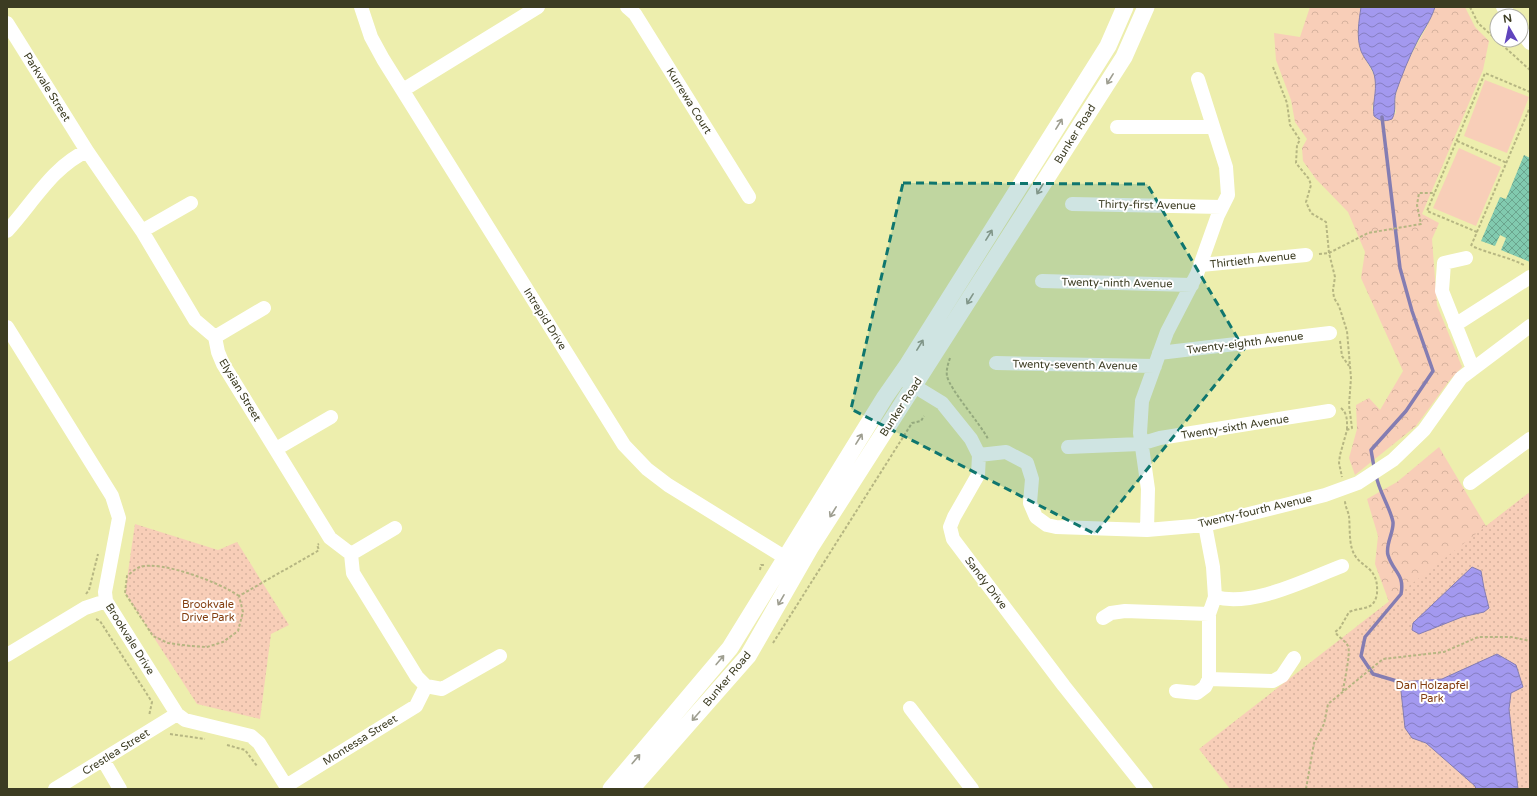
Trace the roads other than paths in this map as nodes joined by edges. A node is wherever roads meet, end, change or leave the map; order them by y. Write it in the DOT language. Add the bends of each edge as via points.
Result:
graph roads {
  1 [pos="360,7"];
  2 [pos="538,7"];
  3 [pos="627,7"];
  4 [pos="1125,7"];
  5 [pos="1146,7"];
  6 [pos="7,23"];
  7 [pos="1108,46"];
  8 [pos="1124,56"];
  9 [pos="1198,79"];
  10 [pos="403,90"];
  11 [pos="1117,127"];
  12 [pos="1213,128"];
  13 [pos="87,151"];
  14 [pos="749,197"];
  15 [pos="191,203"];
  16 [pos="1072,204"];
  17 [pos="1222,207"];
  18 [pos="7,231"];
  19 [pos="142,231"];
  20 [pos="1469,252"];
  21 [pos="1306,255"];
  22 [pos="1201,265"];
  23 [pos="1530,277"];
  24 [pos="1042,281"];
  25 [pos="1192,285"];
  26 [pos="264,308"];
  27 [pos="1455,325"];
  28 [pos="1530,326"];
  29 [pos="7,327"];
  30 [pos="1330,333"];
  31 [pos="216,337"];
  32 [pos="1159,353"];
  33 [pos="996,363"];
  34 [pos="1155,366"];
  35 [pos="1473,369"];
  36 [pos="899,377"];
  37 [pos="915,386"];
  38 [pos="1329,411"];
  39 [pos="331,417"];
  40 [pos="1530,439"];
  41 [pos="1140,444"];
  42 [pos="1068,447"];
  43 [pos="276,449"];
  44 [pos="979,455"];
  45 [pos="1470,483"];
  46 [pos="1205,524"];
  47 [pos="395,528"];
  48 [pos="1147,530"];
  49 [pos="351,554"];
  50 [pos="786,558"];
  51 [pos="800,566"];
  52 [pos="1342,566"];
  53 [pos="1215,597"];
  54 [pos="106,601"];
  55 [pos="1209,614"];
  56 [pos="1102,618"];
  57 [pos="7,656"];
  58 [pos="500,656"];
  59 [pos="1294,658"];
  60 [pos="1209,678"];
  61 [pos="426,686"];
  62 [pos="1176,691"];
  63 [pos="910,708"];
  64 [pos="177,714"];
  65 [pos="103,760"];
  66 [pos="287,788"];
  67 [pos="55,789"];
  68 [pos="120,789"];
  69 [pos="611,789"];
  70 [pos="631,789"];
  71 [pos="972,789"];
  72 [pos="1146,789"];
  1 -- 10 [label="street, Intrepid Drive" via="371,37"];
  2 -- 10 [label="street"];
  3 -- 14 [label="street, Kurrewa Court" via="635,14"];
  4 -- 7 [label="main road, Bunker Road"];
  5 -- 8 [label="main road, Bunker Road"];
  6 -- 13 [label="street, Parkvale Street"];
  7 -- 8 [label="main road"];
  36 -- 7 [label="main road, Bunker Road, one-way"];
  8 -- 37 [label="main road, Bunker Road, one-way"];
  9 -- 12 [label="street"];
  10 -- 50 [label="street, Intrepid Drive" via="624,445 668,485"];
  11 -- 12 [label="street"];
  12 -- 17 [label="street" via="1226,167 1228,195"];
  13 -- 18 [label="street" via="63,167"];
  13 -- 19 [label="street"];
  15 -- 19 [label="street"];
  16 -- 17 [label="street, Thirty-first Avenue"];
  17 -- 22 [label="street"];
  19 -- 31 [label="street" via="195,320"];
  20 -- 27 [label="street" via="1444,263 1442,291"];
  21 -- 22 [label="street, Thirtieth Avenue"];
  22 -- 25 [label="street"];
  23 -- 27 [label="street"];
  24 -- 25 [label="street, Twenty-ninth Avenue"];
  25 -- 32 [label="street"];
  26 -- 31 [label="street"];
  27 -- 35 [label="street"];
  28 -- 35 [label="street, Twenty-fourth Avenue"];
  29 -- 54 [label="street, Brookvale Drive" via="117,508 119,518 105,592"];
  30 -- 32 [label="street, Twenty-eighth Avenue"];
  31 -- 43 [label="street, Elysian Street" via="223,364"];
  32 -- 34 [label="street"];
  33 -- 34 [label="street, Twenty-seventh Avenue"];
  34 -- 41 [label="street" via="1142,402"];
  35 -- 46 [label="street, Twenty-fourth Avenue" via="1461,378 1424,430 1385,465 1358,484 1325,495"];
  36 -- 37 [label="street"];
  50 -- 36 [label="main road, Bunker Road, one-way"];
  37 -- 44 [label="street" via="942,403 971,439"];
  37 -- 51 [label="main road, Bunker Road, one-way"];
  38 -- 41 [label="street, Twenty-sixth Avenue" via="1160,438"];
  39 -- 43 [label="street"];
  40 -- 45 [label="street"];
  41 -- 42 [label="street, Twenty-sixth Avenue"];
  41 -- 48 [label="street" via="1148,488"];
  43 -- 49 [label="street, Elysian Street" via="330,538"];
  44 -- 48 [label="street, Twenty-fourth Avenue" via="1006,452 1027,463 1032,479 1030,503 1036,517 1047,525"];
  44 -- 72 [label="street, Sandy Drive" via="978,475 950,527 953,539"];
  46 -- 48 [label="street, Twenty-fourth Avenue"];
  46 -- 53 [label="street" via="1213,567"];
  47 -- 49 [label="street"];
  49 -- 61 [label="street" via="353,573 417,677"];
  50 -- 51 [label="street, Intrepid Drive"];
  69 -- 50 [label="main road, Bunker Road, one-way" via="730,648"];
  51 -- 70 [label="main road, Bunker Road, one-way" via="748,656"];
  52 -- 53 [label="street" via="1256,598 1227,600"];
  53 -- 55 [label="street"];
  54 -- 57 [label="street" via="85,608"];
  54 -- 64 [label="street, Brookvale Drive"];
  55 -- 56 [label="street" via="1125,611 1111,613"];
  55 -- 60 [label="street"];
  58 -- 61 [label="street" via="442,689"];
  59 -- 60 [label="street" via="1282,676 1273,681"];
  60 -- 62 [label="street" via="1205,687 1198,693"];
  61 -- 66 [label="street, Montessa Street" via="416,706"];
  63 -- 71 [label="street"];
  64 -- 65 [label="street, Crestlea Street"];
  64 -- 66 [label="street" via="185,720 251,736 259,743"];
  65 -- 67 [label="street, Crestlea Street"];
  65 -- 68 [label="street"];
}
